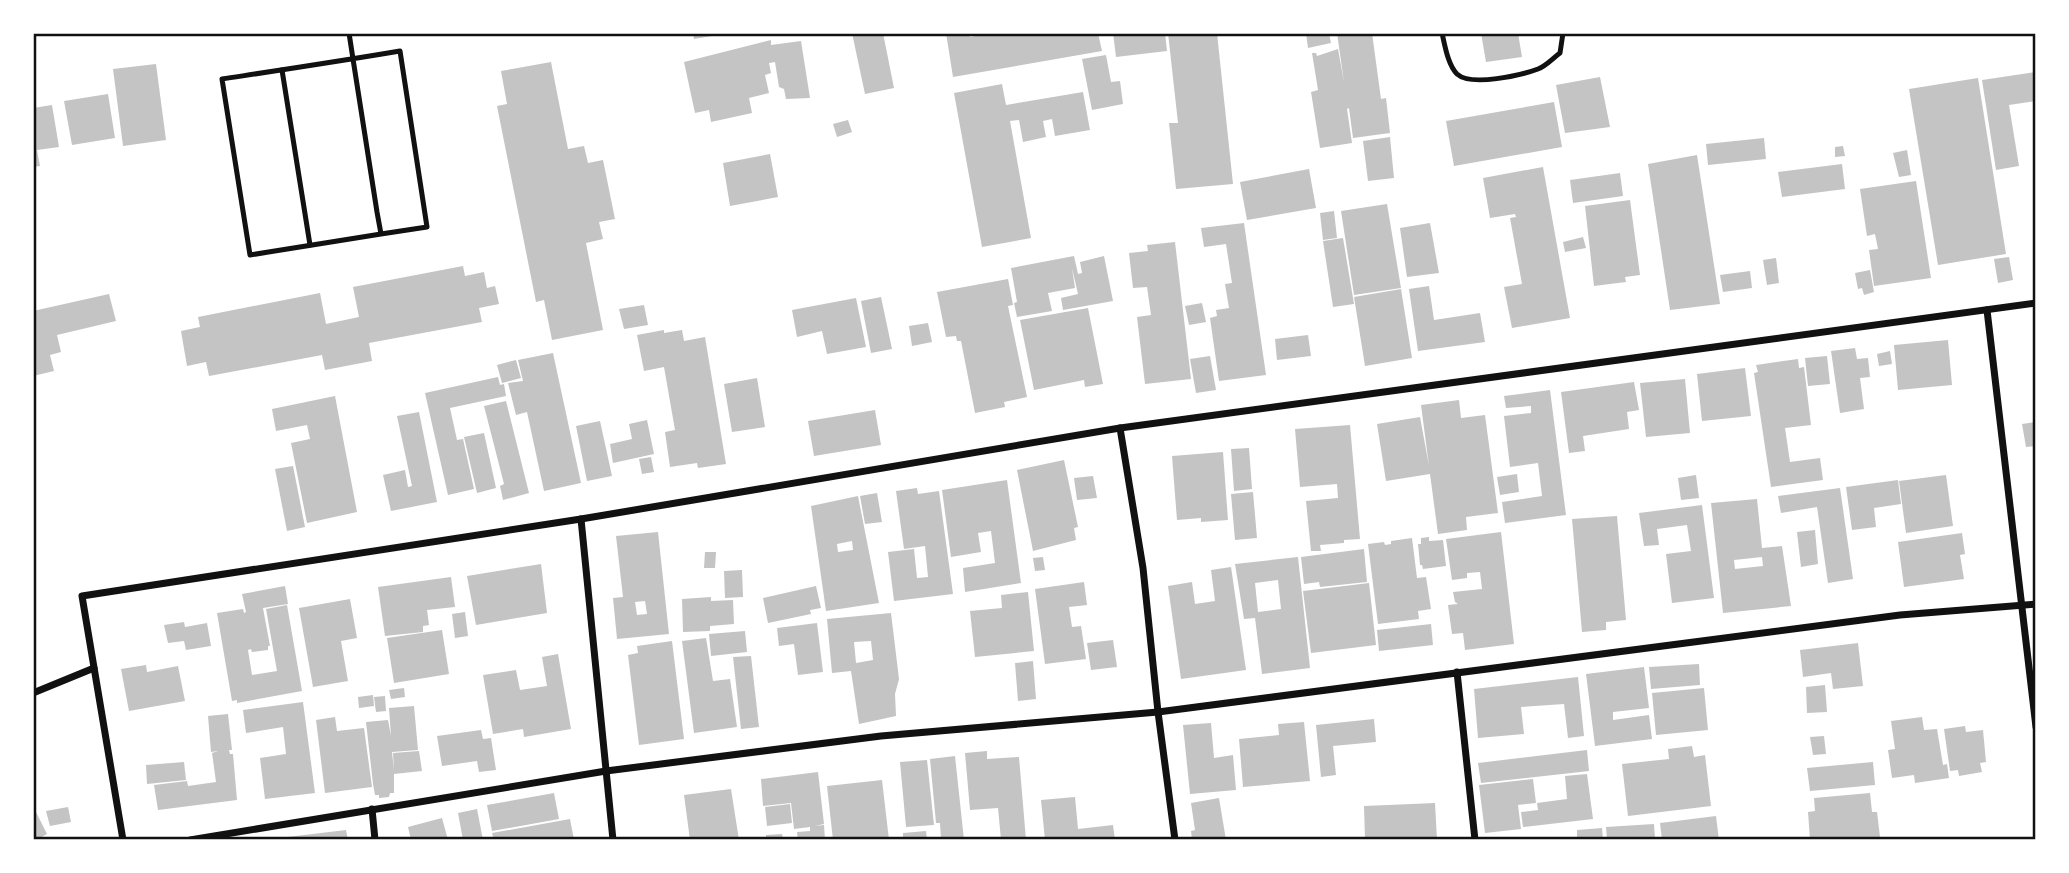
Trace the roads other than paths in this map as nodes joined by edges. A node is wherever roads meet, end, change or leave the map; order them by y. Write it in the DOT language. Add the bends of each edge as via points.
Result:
graph roads {
  1 [pos="349,33"];
  2 [pos="1442,33"];
  3 [pos="1563,33"];
  4 [pos="353,59"];
  5 [pos="282,70"];
  6 [pos="381,234"];
  7 [pos="310,246"];
  8 [pos="2036,303"];
  9 [pos="1987,310"];
  10 [pos="1120,428"];
  11 [pos="581,519"];
  12 [pos="2036,604"];
  13 [pos="2023,606"];
  14 [pos="94,668"];
  15 [pos="1457,672"];
  16 [pos="33,693"];
  17 [pos="1158,712"];
  18 [pos="2036,727"];
  19 [pos="606,771"];
  20 [pos="372,809"];
  21 [pos="123,840"];
  22 [pos="190,840"];
  23 [pos="375,840"];
  24 [pos="613,840"];
  25 [pos="1175,840"];
  26 [pos="1475,840"];
  1 -- 4 [label="lane"];
  2 -- 3 [label="lane" via="1456,73 1477,79 1540,68 1560,53"];
  4 -- 5 [label="lane"];
  4 -- 6 [label="lane"];
  4 -- 6 [label="lane" via="400,51 427,227"];
  5 -- 7 [label="lane"];
  5 -- 7 [label="lane" via="222,79 250,255"];
  6 -- 7 [label="lane"];
  8 -- 9 [label="street"];
  9 -- 10 [label="street"];
  9 -- 13 [label="street"];
  10 -- 11 [label="street"];
  10 -- 17 [label="street" via="1143,568"];
  11 -- 14 [label="street" via="82,596"];
  11 -- 19 [label="street"];
  12 -- 13 [label="street"];
  13 -- 15 [label="street" via="1900,615"];
  13 -- 18 [label="street"];
  14 -- 16 [label="street"];
  14 -- 21 [label="street"];
  15 -- 17 [label="street"];
  15 -- 26 [label="street"];
  17 -- 19 [label="street" via="881,736"];
  17 -- 25 [label="street"];
  19 -- 20 [label="street"];
  19 -- 24 [label="street"];
  20 -- 22 [label="street"];
  20 -- 23 [label="street"];
}
